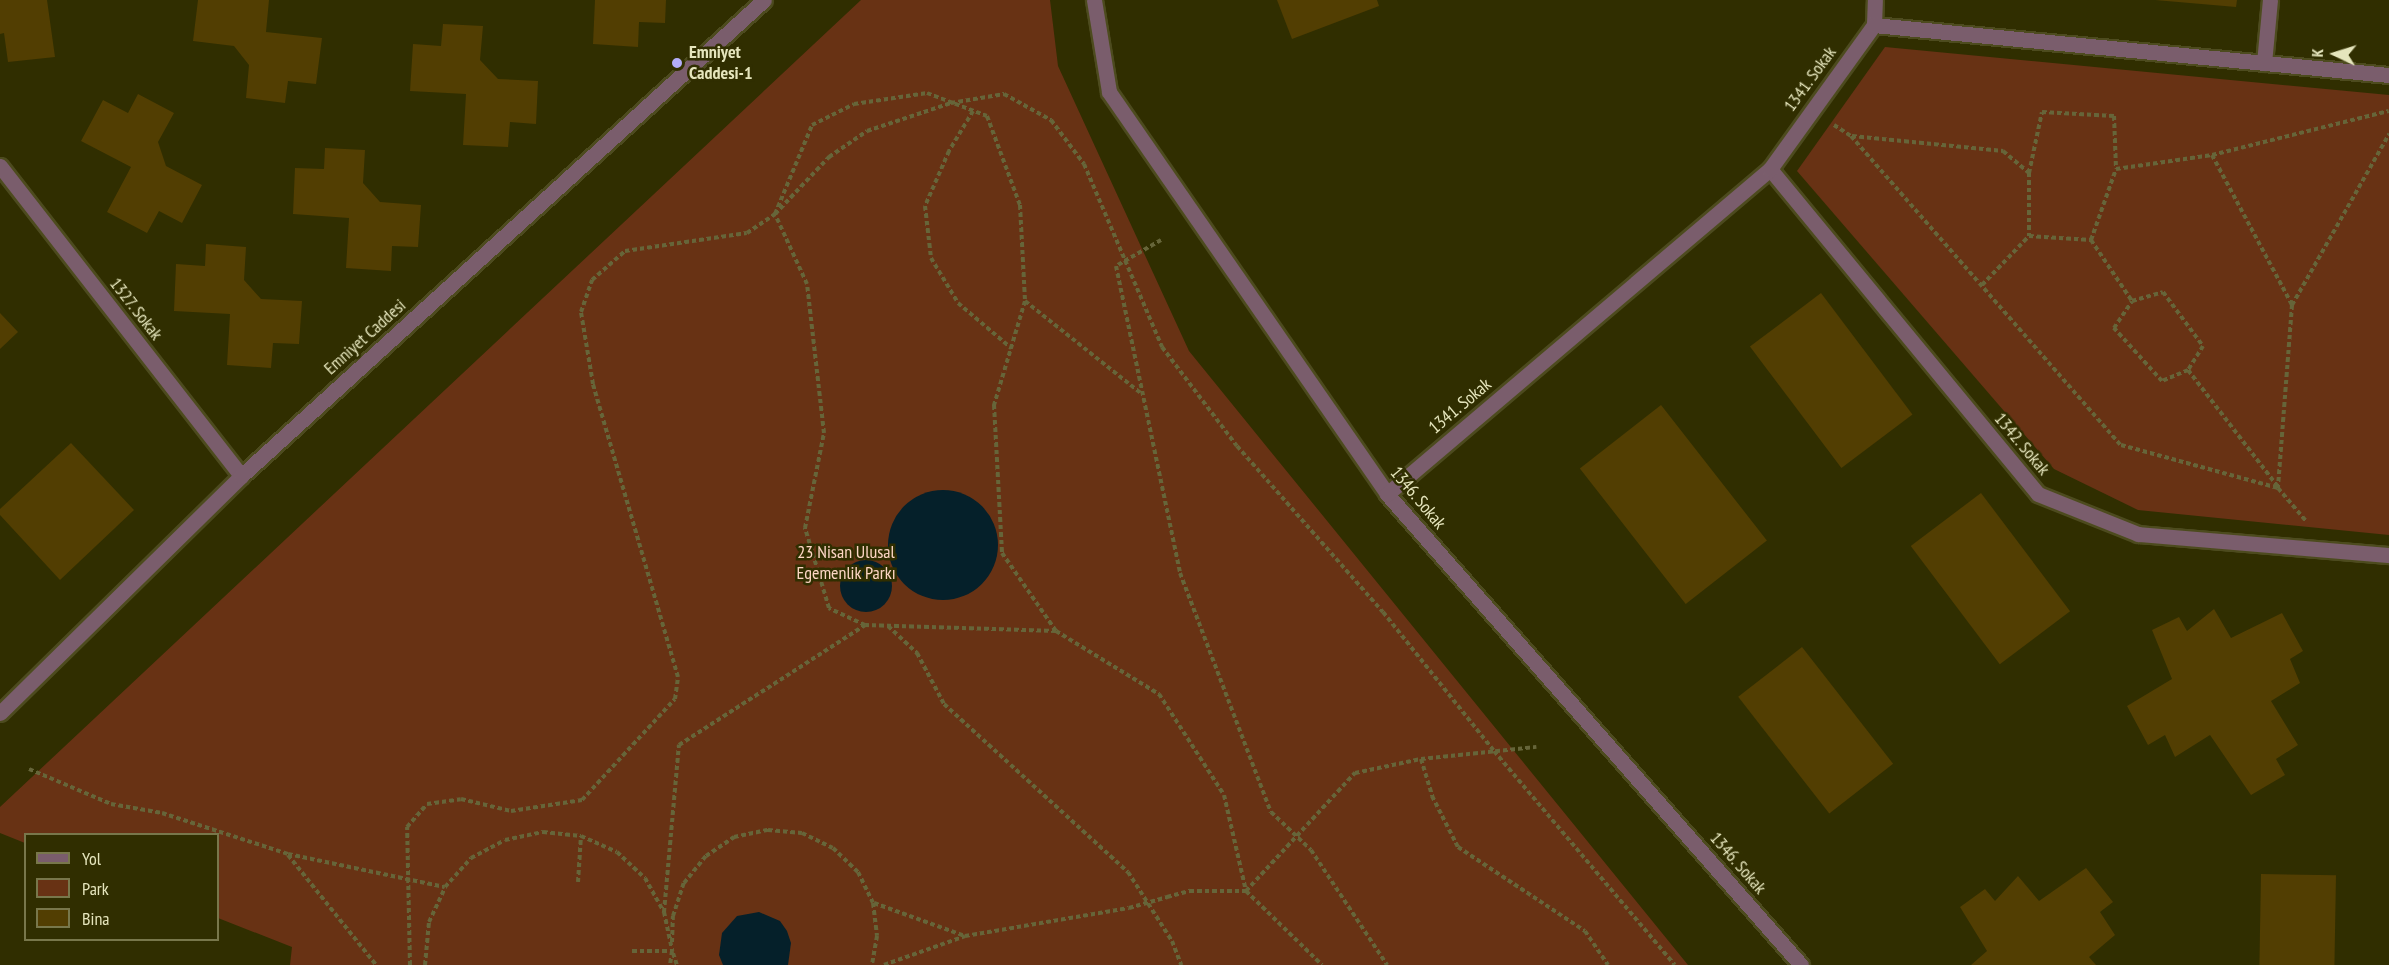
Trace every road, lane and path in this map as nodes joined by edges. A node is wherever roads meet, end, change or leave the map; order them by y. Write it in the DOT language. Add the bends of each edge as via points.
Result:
graph roads {
  1 [pos="764,0"];
  2 [pos="1094,0"];
  3 [pos="1875,0"];
  4 [pos="2270,0"];
  5 [pos="1874,25"];
  6 [pos="2264,63"];
  7 [pos="2389,75"];
  8 [pos="951,103"];
  9 [pos="973,111"];
  10 [pos="2389,111"];
  11 [pos="1811,112"];
  12 [pos="2389,134"];
  13 [pos="1851,136"];
  14 [pos="2212,155"];
  15 [pos="0,166"];
  16 [pos="1770,169"];
  17 [pos="2116,169"];
  18 [pos="2029,173"];
  19 [pos="776,214"];
  20 [pos="2029,236"];
  21 [pos="1161,240"];
  22 [pos="2091,240"];
  23 [pos="1125,261"];
  24 [pos="1982,285"];
  25 [pos="1025,301"];
  26 [pos="2132,301"];
  27 [pos="2292,305"];
  28 [pos="1011,348"];
  29 [pos="2188,370"];
  30 [pos="1143,394"];
  31 [pos="241,476"];
  32 [pos="2278,488"];
  33 [pos="1387,494"];
  34 [pos="2330,550"];
  35 [pos="2389,555"];
  36 [pos="866,625"];
  37 [pos="888,626"];
  38 [pos="1056,631"];
  39 [pos="0,712"];
  40 [pos="1536,747"];
  41 [pos="1494,751"];
  42 [pos="1421,759"];
  43 [pos="28,769"];
  44 [pos="582,836"];
  45 [pos="1296,836"];
  46 [pos="288,854"];
  47 [pos="408,879"];
  48 [pos="578,882"];
  49 [pos="445,887"];
  50 [pos="1246,891"];
  51 [pos="873,903"];
  52 [pos="664,912"];
  53 [pos="966,936"];
  54 [pos="632,951"];
  55 [pos="672,951"];
  56 [pos="376,965"];
  57 [pos="410,965"];
  58 [pos="424,965"];
  59 [pos="670,965"];
  60 [pos="677,965"];
  61 [pos="872,965"];
  62 [pos="884,965"];
  63 [pos="1181,965"];
  64 [pos="1322,965"];
  65 [pos="1387,965"];
  66 [pos="1608,965"];
  67 [pos="1675,965"];
  68 [pos="1801,965"];
  1 -- 31 [label="street, Emniyet Caddesi"];
  2 -- 33 [label="street, 1346. Sokak" via="1109,92"];
  3 -- 5 [label="street"];
  4 -- 6 [label="street"];
  5 -- 6 [label="street"];
  5 -- 11 [label="street, 1341. Sokak"];
  6 -- 7 [label="street"];
  8 -- 9 [label="path"];
  8 -- 19 [label="path" via="867,131 830,157"];
  8 -- 19 [label="path" via="927,93 854,104 812,125"];
  8 -- 23 [label="path" via="1004,94 1051,120 1084,164"];
  9 -- 25 [label="path" via="987,116 1020,205"];
  9 -- 28 [label="path" via="949,151 925,206 931,258 958,303"];
  10 -- 14 [label="path"];
  11 -- 13 [label="path"];
  11 -- 16 [label="street, 1341. Sokak"];
  12 -- 27 [label="path"];
  13 -- 18 [label="path" via="2003,151"];
  13 -- 24 [label="path"];
  14 -- 17 [label="path"];
  14 -- 27 [label="path"];
  15 -- 31 [label="street, 1327. Sokak"];
  16 -- 33 [label="street, 1341. Sokak"];
  16 -- 34 [label="street, 1342. Sokak" via="2037,494 2138,534"];
  17 -- 18 [label="path" via="2114,116 2042,112"];
  17 -- 22 [label="path"];
  18 -- 20 [label="path"];
  19 -- 36 [label="path" via="807,284 824,433 805,528 829,608"];
  19 -- 47 [label="path" via="747,233 625,251 592,280 581,312 593,384 678,677 675,699 582,800 512,811 461,799 427,804 407,827"];
  20 -- 22 [label="path"];
  20 -- 24 [label="path"];
  21 -- 23 [label="path"];
  22 -- 26 [label="path"];
  23 -- 30 [label="path" via="1116,266"];
  23 -- 41 [label="path" via="1169,356 1237,446 1383,612"];
  24 -- 32 [label="path" via="2121,445"];
  25 -- 28 [label="path"];
  25 -- 30 [label="path"];
  26 -- 29 [label="path" via="2163,292 2203,346"];
  26 -- 29 [label="path" via="2114,328 2162,381"];
  27 -- 32 [label="path"];
  28 -- 38 [label="path" via="994,405 1002,553"];
  29 -- 32 [label="path"];
  30 -- 45 [label="path" via="1180,573 1271,812"];
  31 -- 39 [label="street, Emniyet Caddesi"];
  32 -- 34 [label="path"];
  33 -- 68 [label="street, 1346. Sokak"];
  34 -- 35 [label="street, 1342. Sokak"];
  36 -- 37 [label="path"];
  36 -- 52 [label="path" via="679,745"];
  37 -- 38 [label="path"];
  37 -- 63 [label="path" via="917,653 944,704 1128,872 1172,941"];
  38 -- 50 [label="path" via="1159,694 1224,795"];
  40 -- 41 [label="path"];
  41 -- 42 [label="path"];
  41 -- 67 [label="path"];
  42 -- 45 [label="path" via="1355,772"];
  42 -- 66 [label="path" via="1432,796 1458,848 1585,931"];
  43 -- 46 [label="path" via="111,804 162,813"];
  44 -- 48 [label="path"];
  44 -- 49 [label="path" via="543,832 505,840 471,858"];
  44 -- 52 [label="path" via="617,852 645,878"];
  45 -- 50 [label="path"];
  45 -- 65 [label="path" via="1311,850"];
  46 -- 47 [label="path"];
  46 -- 56 [label="path"];
  47 -- 49 [label="path"];
  47 -- 57 [label="path"];
  49 -- 58 [label="path" via="429,922"];
  50 -- 53 [label="path, bridge" via="1190,891 1129,908"];
  50 -- 64 [label="path"];
  51 -- 53 [label="path"];
  51 -- 55 [label="path" via="858,872 833,848 802,833 768,830 734,837 706,856 684,883 673,916"];
  51 -- 61 [label="path" via="877,936"];
  52 -- 55 [label="path"];
  53 -- 62 [label="path"];
  54 -- 55 [label="path"];
  55 -- 59 [label="path"];
  55 -- 60 [label="path"];
}
